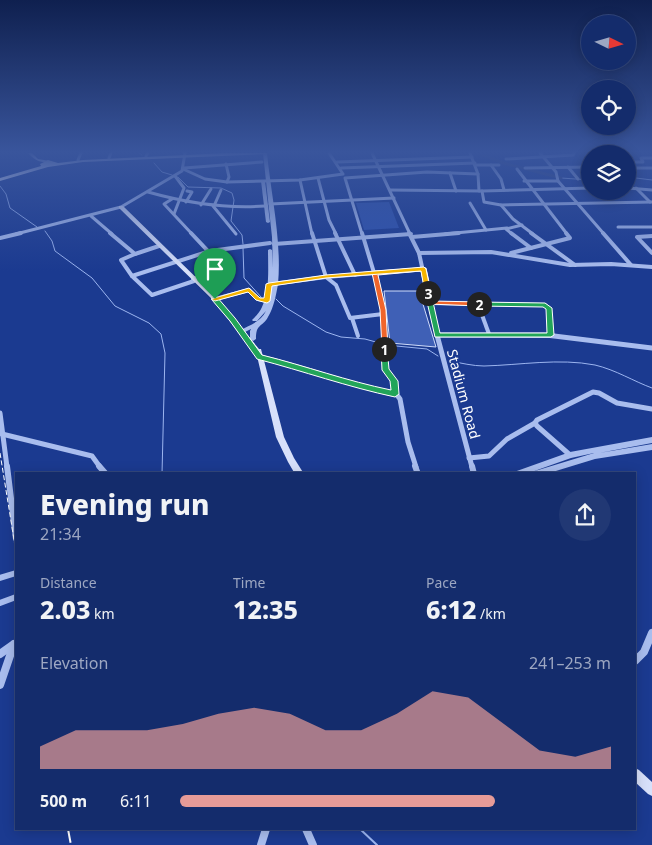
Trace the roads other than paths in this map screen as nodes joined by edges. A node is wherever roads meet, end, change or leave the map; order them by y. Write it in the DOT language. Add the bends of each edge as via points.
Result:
graph roads {
  1 [pos="148,192"];
  2 [pos="149,192"];
  3 [pos="183,192"];
  4 [pos="192,192"];
  5 [pos="208,192"];
  6 [pos="220,192"];
  7 [pos="266,192"];
  8 [pos="303,192"];
  9 [pos="322,192"];
  10 [pos="349,192"];
  11 [pos="391,192"];
  12 [pos="481,192"];
  13 [pos="534,192"];
  14 [pos="568,192"];
  15 [pos="641,192"];
  16 [pos="394,198"];
  17 [pos="172,199"];
  18 [pos="180,200"];
  19 [pos="352,200"];
  20 [pos="186,202"];
  21 [pos="324,202"];
  22 [pos="651,202"];
  23 [pos="306,203"];
  24 [pos="470,203"];
  25 [pos="577,203"];
  26 [pos="267,205"];
  27 [pos="501,205"];
  28 [pos="544,205"];
  29 [pos="201,206"];
  30 [pos="214,206"];
  31 [pos="121,207"];
  32 [pos="174,214"];
  33 [pos="91,216"];
  34 [pos="522,225"];
  35 [pos="618,227"];
  36 [pos="652,227"];
  37 [pos="507,228"];
  38 [pos="486,230"];
  39 [pos="236,234"];
  40 [pos="411,235"];
  41 [pos="652,236"];
  42 [pos="363,237"];
  43 [pos="0,238"];
  44 [pos="337,239"];
  45 [pos="314,241"];
  46 [pos="272,244"];
  47 [pos="547,244"];
  48 [pos="159,246"];
  49 [pos="531,248"];
  50 [pos="210,251"];
  51 [pos="652,253"];
  52 [pos="135,254"];
  53 [pos="419,254"];
  54 [pos="508,254"];
  55 [pos="176,262"];
  56 [pos="575,265"];
  57 [pos="631,265"];
  58 [pos="652,267"];
  59 [pos="424,269"];
  60 [pos="375,273"];
  61 [pos="354,274"];
  62 [pos="132,276"];
  63 [pos="326,277"];
  64 [pos="194,280"];
  65 [pos="272,284"];
  66 [pos="215,299"];
  67 [pos="267,301"];
  68 [pos="430,303"];
  69 [pos="478,304"];
  70 [pos="383,314"];
  71 [pos="352,318"];
  72 [pos="258,323"];
  73 [pos="242,329"];
  74 [pos="489,334"];
  75 [pos="437,335"];
  76 [pos="551,335"];
  77 [pos="358,336"];
  78 [pos="253,339"];
  79 [pos="652,348"];
  80 [pos="259,356"];
  81 [pos="395,394"];
  82 [pos="652,409"];
  83 [pos="0,414"];
  84 [pos="0,423"];
  85 [pos="535,423"];
  86 [pos="2,434"];
  87 [pos="652,440"];
  88 [pos="652,447"];
  89 [pos="570,455"];
  90 [pos="469,458"];
  91 [pos="104,472"];
  92 [pos="299,472"];
  93 [pos="417,472"];
  94 [pos="473,472"];
  95 [pos="523,472"];
  96 [pos="542,472"];
  97 [pos="15,532"];
  98 [pos="15,573"];
  99 [pos="0,578"];
  100 [pos="15,597"];
  101 [pos="0,603"];
  102 [pos="652,634"];
  103 [pos="15,643"];
  104 [pos="0,654"];
  105 [pos="636,661"];
  106 [pos="0,685"];
  107 [pos="636,775"];
  108 [pos="652,790"];
  109 [pos="266,830"];
  110 [pos="306,830"];
  111 [pos="261,845"];
  112 [pos="313,845"];
  1 -- 31 [label="street"];
  2 -- 17 [label="street"];
  3 -- 18 [label="street"];
  4 -- 20 [label="street"];
  5 -- 29 [label="street"];
  6 -- 30 [label="street"];
  7 -- 26 [label="street"];
  8 -- 23 [label="street"];
  9 -- 21 [label="street"];
  10 -- 19 [label="street"];
  11 -- 16 [label="street, Stadium Road"];
  12 -- 27 [label="street" via="484,202"];
  13 -- 28 [label="street"];
  14 -- 25 [label="street"];
  15 -- 22 [label="street"];
  16 -- 19 [label="street"];
  16 -- 40 [label="street, Stadium Road"];
  17 -- 18 [label="street"];
  17 -- 32 [label="street" via="164,204"];
  18 -- 20 [label="street"];
  18 -- 32 [label="street"];
  19 -- 21 [label="street"];
  19 -- 42 [label="street"];
  20 -- 29 [label="street"];
  21 -- 23 [label="street"];
  21 -- 44 [label="street"];
  22 -- 25 [label="street"];
  23 -- 26 [label="street"];
  23 -- 45 [label="street"];
  24 -- 38 [label="street"];
  25 -- 28 [label="street"];
  25 -- 57 [label="street"];
  26 -- 30 [label="street"];
  26 -- 46 [label="street"];
  27 -- 28 [label="street"];
  27 -- 34 [label="street"];
  28 -- 47 [label="street" via="570,238"];
  29 -- 30 [label="street"];
  30 -- 39 [label="street"];
  31 -- 33 [label="street"];
  31 -- 48 [label="main road"];
  32 -- 50 [label="street"];
  33 -- 43 [label="street"];
  33 -- 52 [label="street"];
  34 -- 37 [label="street"];
  34 -- 47 [label="street"];
  35 -- 36 [label="street"];
  37 -- 38 [label="street"];
  37 -- 49 [label="street"];
  38 -- 40 [label="street"];
  40 -- 42 [label="street"];
  40 -- 53 [label="street, Stadium Road"];
  41 -- 51 [label="street" via="637,237"];
  42 -- 44 [label="street"];
  42 -- 60 [label="street"];
  44 -- 45 [label="street"];
  44 -- 61 [label="street"];
  45 -- 46 [label="street"];
  45 -- 63 [label="street"];
  46 -- 50 [label="street"];
  46 -- 65 [label="street"];
  47 -- 49 [label="street"];
  47 -- 56 [label="street"];
  48 -- 52 [label="street"];
  48 -- 55 [label="main road"];
  49 -- 54 [label="street"];
  50 -- 55 [label="street"];
  50 -- 64 [label="street" via="223,268"];
  52 -- 62 [label="street" via="121,260"];
  53 -- 54 [label="street"];
  53 -- 59 [label="street, Stadium Road"];
  54 -- 56 [label="street"];
  55 -- 62 [label="street"];
  55 -- 64 [label="main road"];
  56 -- 57 [label="street"];
  57 -- 58 [label="street"];
  59 -- 60 [label="street"];
  59 -- 68 [label="street, Stadium Road"];
  60 -- 61 [label="street"];
  60 -- 70 [label="street"];
  61 -- 63 [label="street"];
  62 -- 64 [label="street" via="152,295"];
  63 -- 65 [label="street"];
  63 -- 71 [label="street" via="336,284"];
  64 -- 66 [label="main road"];
  65 -- 67 [label="street"];
  65 -- 72 [label="street" via="269,310"];
  66 -- 67 [label="street" via="249,290 258,299"];
  66 -- 73 [label="main road"];
  67 -- 73 [label="street" via="261,315"];
  68 -- 69 [label="street"];
  68 -- 75 [label="street, Stadium Road"];
  69 -- 74 [label="street"];
  69 -- 76 [label="street" via="545,305 549,308"];
  70 -- 71 [label="street"];
  70 -- 81 [label="street" via="385,370 394,381"];
  71 -- 77 [label="street"];
  72 -- 73 [label="street"];
  72 -- 78 [label="street"];
  73 -- 78 [label="main road"];
  73 -- 80 [label="main road"];
  74 -- 75 [label="street"];
  74 -- 76 [label="street"];
  75 -- 90 [label="street, Stadium Road"];
  76 -- 79 [label="street"];
  78 -- 80 [label="main road"];
  80 -- 81 [label="street"];
  80 -- 92 [label="main road" via="280,437"];
  81 -- 93 [label="street" via="400,399"];
  82 -- 85 [label="street" via="617,403 595,392"];
  83 -- 84 [label="street"];
  84 -- 86 [label="street"];
  85 -- 89 [label="street"];
  85 -- 90 [label="street" via="507,439 489,456"];
  86 -- 91 [label="street" via="92,456"];
  86 -- 97 [label="street"];
  87 -- 89 [label="street"];
  88 -- 96 [label="street" via="595,456"];
  89 -- 95 [label="street"];
  90 -- 94 [label="street, Stadium Road"];
  98 -- 99 [label="street"];
  100 -- 101 [label="street"];
  102 -- 105 [label="street"];
  103 -- 104 [label="street"];
  103 -- 106 [label="street"];
  107 -- 108 [label="main road"];
  109 -- 111 [label="street"];
  110 -- 112 [label="street"];
}
